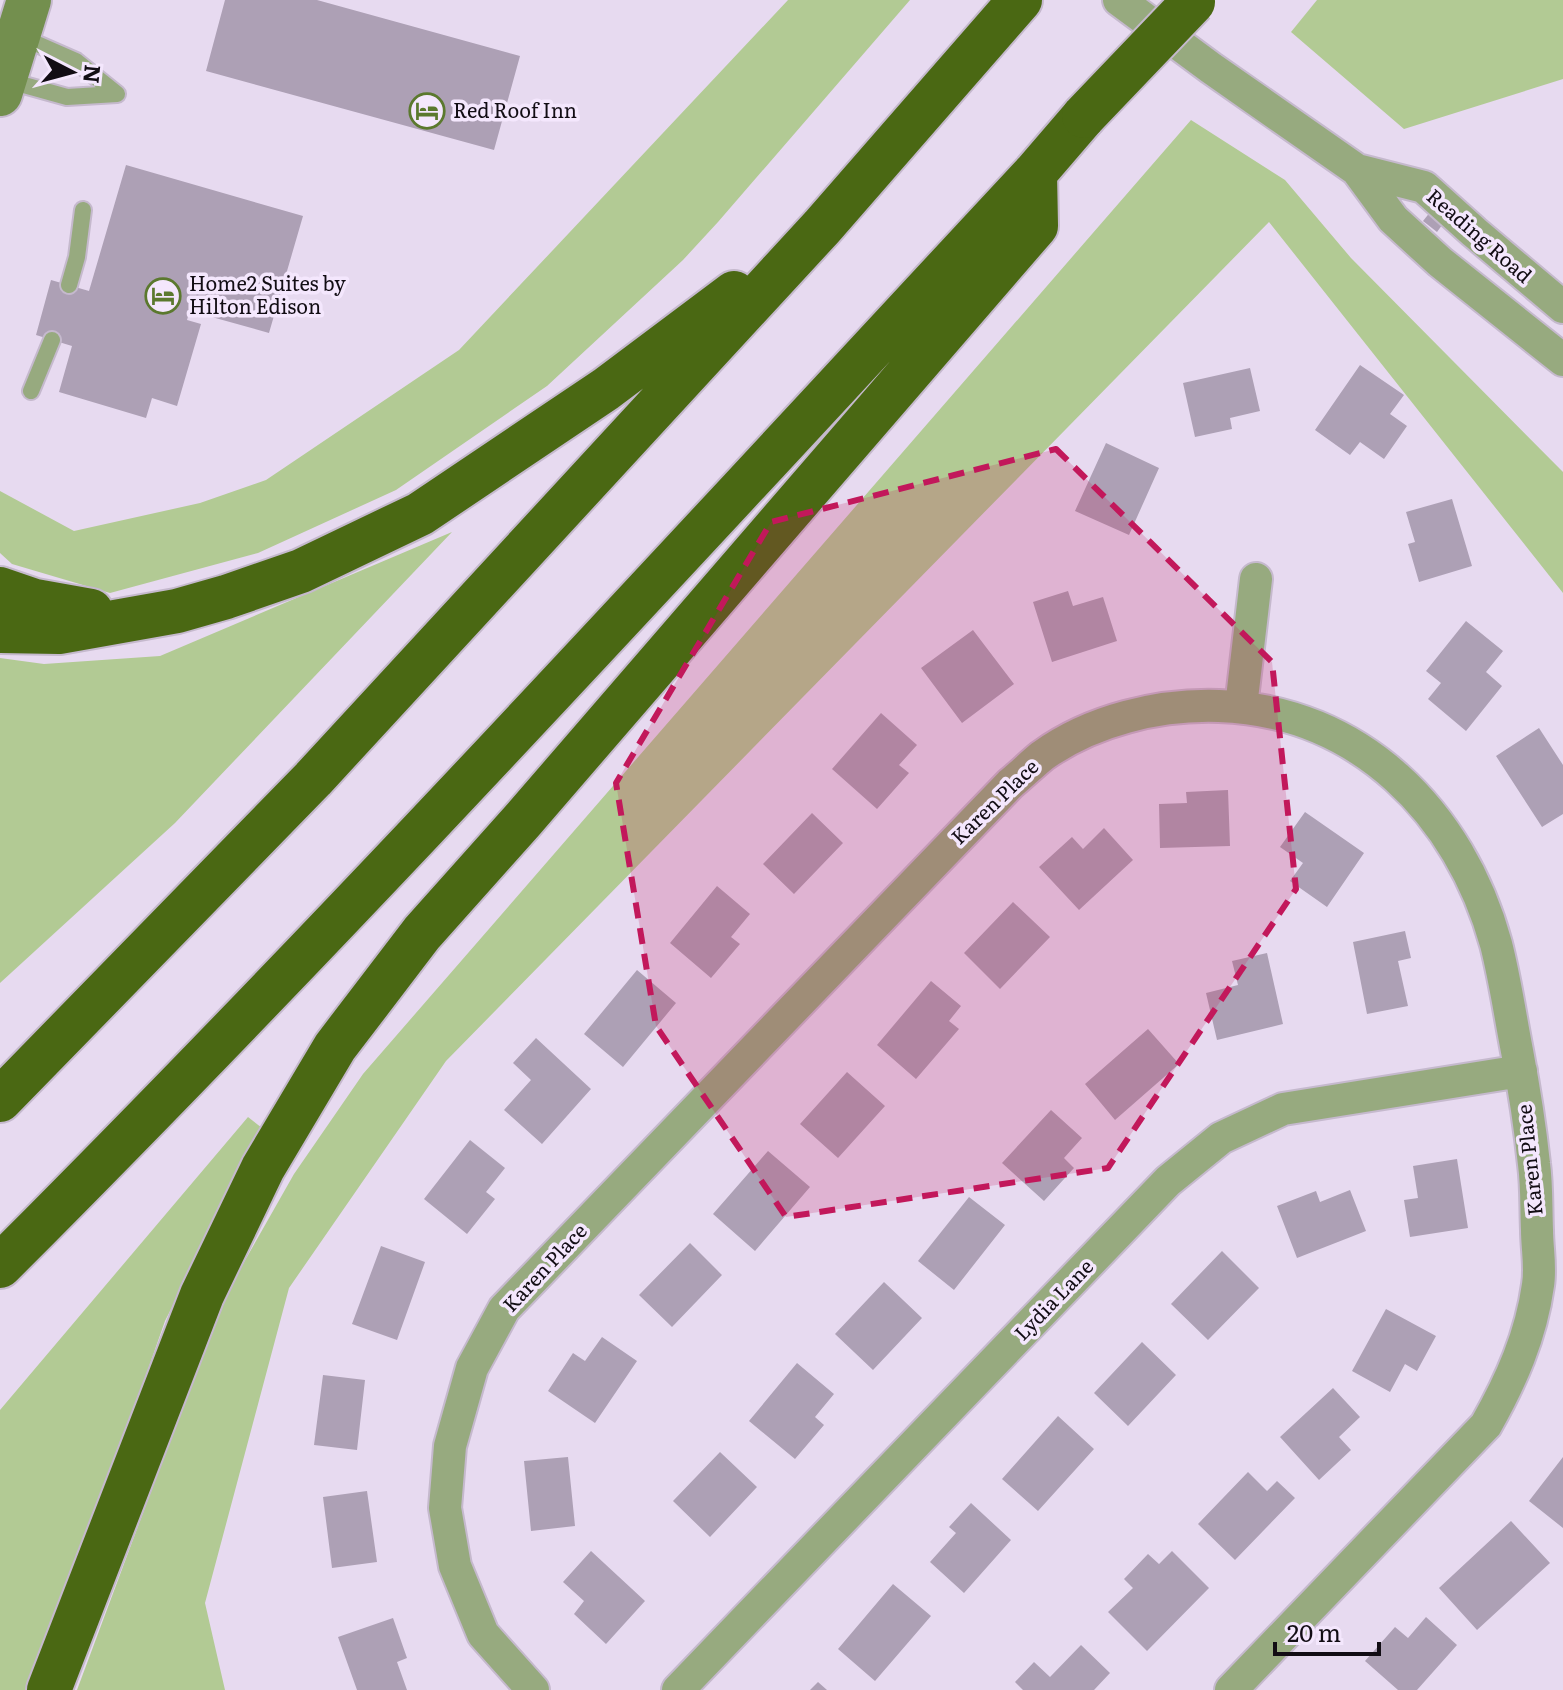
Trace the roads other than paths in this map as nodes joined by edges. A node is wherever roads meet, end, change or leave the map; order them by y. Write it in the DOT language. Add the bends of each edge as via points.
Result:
graph roads {
  1 [pos="1020,0"];
  2 [pos="1119,0"];
  3 [pos="1193,1"];
  4 [pos="24,18"];
  5 [pos="2,87"];
  6 [pos="1357,170"];
  7 [pos="1035,173"];
  8 [pos="83,210"];
  9 [pos="822,227"];
  10 [pos="69,285"];
  11 [pos="1557,302"];
  12 [pos="52,340"];
  13 [pos="1563,360"];
  14 [pos="31,391"];
  15 [pos="1256,579"];
  16 [pos="0,589"];
  17 [pos="133,619"];
  18 [pos="0,631"];
  19 [pos="1241,707"];
  20 [pos="1521,1071"];
  21 [pos="0,1100"];
  22 [pos="0,1266"];
  23 [pos="49,1690"];
  24 [pos="533,1690"];
  25 [pos="678,1690"];
  26 [pos="1231,1690"];
  1 -- 9 [label="highway"];
  2 -- 6 [label="street"];
  3 -- 7 [label="highway, bridge"];
  4 -- 5 [label="main road"];
  4 -- 5 [label="lane" via="117,94 67,97"];
  6 -- 11 [label="street, Reading Road" via="1424,187"];
  6 -- 13 [label="street" via="1393,219"];
  7 -- 22 [label="highway" via="400,856"];
  7 -- 23 [label="highway" via="1036,226 422,933 335,1047 263,1168 202,1295"];
  8 -- 10 [label="lane"];
  9 -- 17 [label="highway" via="606,389 420,514 301,571 226,597"];
  9 -- 21 [label="highway" via="313,779"];
  12 -- 14 [label="lane"];
  15 -- 19 [label="street"];
  16 -- 17 [label="highway" via="35,601"];
  17 -- 18 [label="highway" via="59,632"];
  19 -- 20 [label="street, Karen Place" via="1298,719 1374,758 1411,789 1438,823 1462,859 1496,944"];
  19 -- 24 [label="street, Karen Place" via="1194,705 1147,712 1079,734 1043,756 1010,784 504,1309 472,1368 450,1446 445,1508 455,1566 483,1634"];
  20 -- 25 [label="street, Lydia Lane" via="1283,1109 1221,1138 1168,1181"];
  20 -- 26 [label="street, Karen Place" via="1535,1166 1539,1283 1525,1346 1507,1388 1486,1425"];
}
